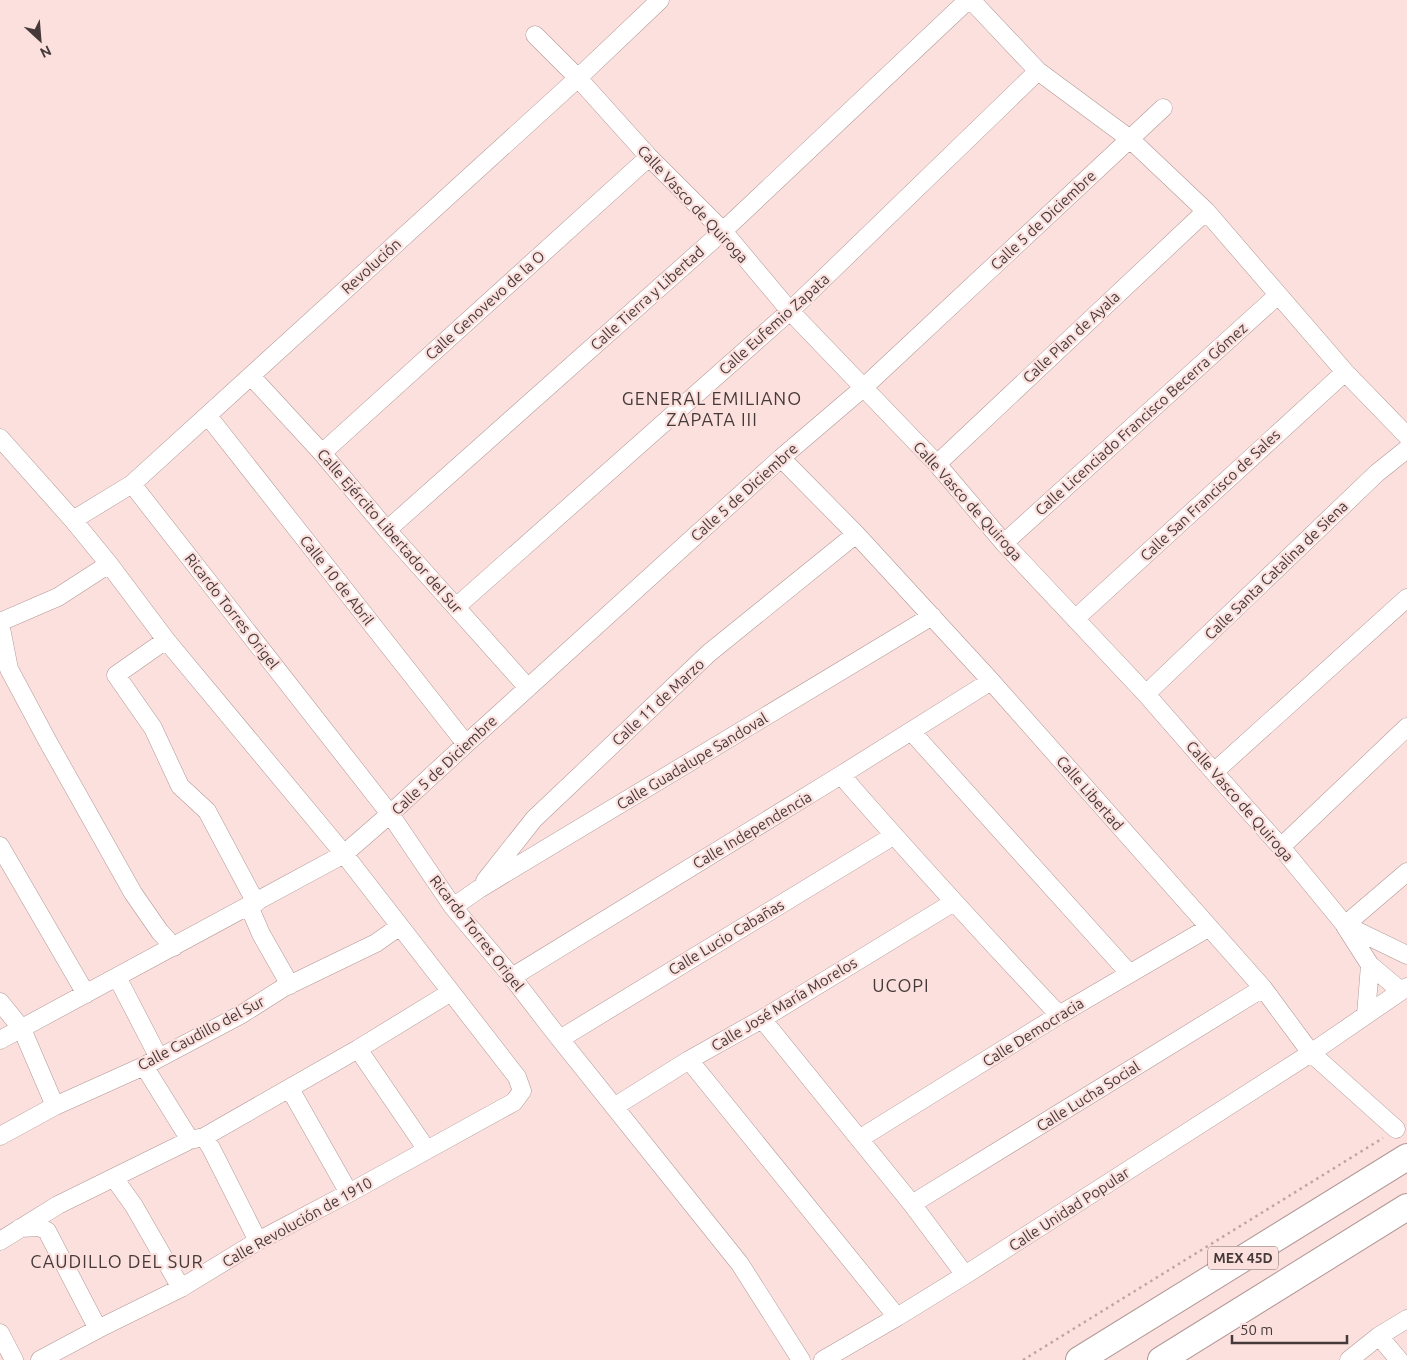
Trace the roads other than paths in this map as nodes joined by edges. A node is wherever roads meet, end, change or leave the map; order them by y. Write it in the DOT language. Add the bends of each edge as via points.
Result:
graph roads {
  1 [pos="660,0"];
  2 [pos="970,0"];
  3 [pos="535,35"];
  4 [pos="1038,71"];
  5 [pos="578,78"];
  6 [pos="1163,108"];
  7 [pos="1130,139"];
  8 [pos="649,157"];
  9 [pos="1206,211"];
  10 [pos="723,231"];
  11 [pos="1278,295"];
  12 [pos="790,311"];
  13 [pos="1345,372"];
  14 [pos="250,376"];
  15 [pos="863,388"];
  16 [pos="208,416"];
  17 [pos="1407,436"];
  18 [pos="0,438"];
  19 [pos="1407,448"];
  20 [pos="322,453"];
  21 [pos="781,458"];
  22 [pos="937,464"];
  23 [pos="132,484"];
  24 [pos="73,520"];
  25 [pos="387,530"];
  26 [pos="856,534"];
  27 [pos="1004,543"];
  28 [pos="109,564"];
  29 [pos="1407,598"];
  30 [pos="456,607"];
  31 [pos="932,616"];
  32 [pos="1075,619"];
  33 [pos="0,623"];
  34 [pos="166,640"];
  35 [pos="991,681"];
  36 [pos="528,688"];
  37 [pos="1146,694"];
  38 [pos="1407,728"];
  39 [pos="911,732"];
  40 [pos="466,744"];
  41 [pos="1214,772"];
  42 [pos="841,776"];
  43 [pos="390,814"];
  44 [pos="893,836"];
  45 [pos="0,846"];
  46 [pos="1281,847"];
  47 [pos="344,854"];
  48 [pos="1407,872"];
  49 [pos="478,889"];
  50 [pos="954,902"];
  51 [pos="252,904"];
  52 [pos="452,906"];
  53 [pos="1345,925"];
  54 [pos="400,926"];
  55 [pos="1208,928"];
  56 [pos="174,947"];
  57 [pos="1407,955"];
  58 [pos="1370,965"];
  59 [pos="1129,973"];
  60 [pos="117,977"];
  61 [pos="512,977"];
  62 [pos="290,985"];
  63 [pos="1263,988"];
  64 [pos="1404,989"];
  65 [pos="451,992"];
  66 [pos="86,994"];
  67 [pos="0,1002"];
  68 [pos="1059,1015"];
  69 [pos="1366,1015"];
  70 [pos="762,1019"];
  71 [pos="22,1030"];
  72 [pos="560,1039"];
  73 [pos="0,1040"];
  74 [pos="358,1049"];
  75 [pos="1311,1053"];
  76 [pos="689,1060"];
  77 [pos="151,1062"];
  78 [pos="286,1090"];
  79 [pos="55,1106"];
  80 [pos="614,1107"];
  81 [pos="1396,1129"];
  82 [pos="0,1136"];
  83 [pos="197,1138"];
  84 [pos="859,1139"];
  85 [pos="427,1150"];
  86 [pos="1407,1157"];
  87 [pos="114,1178"];
  88 [pos="349,1193"];
  89 [pos="912,1204"];
  90 [pos="1407,1207"];
  91 [pos="20,1228"];
  92 [pos="0,1241"];
  93 [pos="258,1241"];
  94 [pos="965,1275"];
  95 [pos="181,1288"];
  96 [pos="897,1317"];
  97 [pos="1407,1319"];
  98 [pos="98,1329"];
  99 [pos="0,1333"];
  100 [pos="1379,1336"];
  101 [pos="14,1360"];
  102 [pos="40,1360"];
  103 [pos="801,1360"];
  104 [pos="823,1360"];
  105 [pos="1079,1360"];
  106 [pos="1161,1360"];
  107 [pos="1349,1360"];
  108 [pos="1399,1360"];
  1 -- 5 [label="street, Revolución"];
  2 -- 4 [label="street"];
  2 -- 10 [label="street, Calle Tierra y Libertad"];
  3 -- 5 [label="street, Calle Vasco de Quiroga"];
  4 -- 7 [label="street"];
  4 -- 12 [label="street, Calle Eufemio Zapata"];
  5 -- 8 [label="street, Calle Vasco de Quiroga"];
  5 -- 14 [label="street, Revolución"];
  6 -- 7 [label="street, Calle 5 de Diciembre"];
  7 -- 9 [label="street"];
  7 -- 15 [label="street, Calle 5 de Diciembre"];
  8 -- 10 [label="street, Calle Vasco de Quiroga"];
  8 -- 20 [label="street, Calle Genovevo de la O"];
  9 -- 11 [label="street"];
  9 -- 22 [label="street, Calle Plan de Ayala"];
  10 -- 12 [label="street, Calle Vasco de Quiroga"];
  10 -- 25 [label="street, Calle Tierra y Libertad"];
  11 -- 13 [label="street"];
  11 -- 27 [label="street, Calle Licenciado Francisco Becerra Gómez"];
  12 -- 15 [label="street, Calle Vasco de Quiroga"];
  12 -- 30 [label="street, Calle Eufemio Zapata"];
  13 -- 17 [label="street"];
  13 -- 32 [label="street, Calle San Francisco de Sales"];
  14 -- 16 [label="street, Revolución"];
  14 -- 20 [label="street, Calle Ejército Libertador del Sur"];
  15 -- 21 [label="street, Calle 5 de Diciembre"];
  15 -- 22 [label="street, Calle Vasco de Quiroga"];
  16 -- 23 [label="street, Revolución"];
  16 -- 40 [label="street, Calle 10 de Abril"];
  18 -- 24 [label="street"];
  19 -- 37 [label="street, Calle Santa Catalina de Siena"];
  20 -- 25 [label="street, Calle Ejército Libertador del Sur"];
  21 -- 26 [label="street, Calle Libertad"];
  21 -- 36 [label="street, Calle 5 de Diciembre"];
  22 -- 27 [label="street, Calle Vasco de Quiroga"];
  23 -- 24 [label="street, Revolución"];
  23 -- 43 [label="street, Ricardo Torres Origel"];
  24 -- 28 [label="street"];
  25 -- 30 [label="street, Calle Ejército Libertador del Sur"];
  26 -- 31 [label="street, Calle Libertad"];
  26 -- 49 [label="street, Calle 11 de Marzo" via="709,653 534,819"];
  27 -- 32 [label="street, Calle Vasco de Quiroga"];
  28 -- 33 [label="street" via="58,597"];
  28 -- 34 [label="street"];
  29 -- 41 [label="street"];
  30 -- 36 [label="street, Calle Ejército Libertador del Sur"];
  31 -- 35 [label="street, Calle Libertad"];
  31 -- 49 [label="street, Calle Guadalupe Sandoval"];
  32 -- 37 [label="street, Calle Vasco de Quiroga"];
  33 -- 56 [label="street" via="9,669 133,893"];
  34 -- 47 [label="street"];
  34 -- 51 [label="street" via="116,675 153,728 180,786 207,811"];
  35 -- 39 [label="street, Calle Independencia"];
  35 -- 55 [label="street, Calle Libertad"];
  36 -- 40 [label="street, Calle 5 de Diciembre"];
  37 -- 41 [label="street, Calle Vasco de Quiroga"];
  38 -- 46 [label="street"];
  39 -- 42 [label="street, Calle Independencia"];
  39 -- 59 [label="street"];
  40 -- 43 [label="street, Calle 5 de Diciembre"];
  41 -- 46 [label="street, Calle Vasco de Quiroga"];
  42 -- 44 [label="street"];
  42 -- 61 [label="street, Calle Independencia"];
  43 -- 47 [label="street, Calle 5 de Diciembre"];
  43 -- 52 [label="street, Ricardo Torres Origel"];
  44 -- 50 [label="street"];
  44 -- 72 [label="street, Calle Lucio Cabañas"];
  45 -- 66 [label="street"];
  46 -- 53 [label="street, Calle Vasco de Quiroga"];
  47 -- 51 [label="street, Calle 5 de Diciembre"];
  47 -- 54 [label="street"];
  48 -- 53 [label="street"];
  49 -- 52 [label="street, Calle Guadalupe Sandoval"];
  50 -- 68 [label="street"];
  50 -- 70 [label="street, Calle José María Morelos"];
  51 -- 56 [label="street, Calle 5 de Diciembre"];
  51 -- 62 [label="street" via="261,934"];
  52 -- 61 [label="street, Ricardo Torres Origel"];
  53 -- 57 [label="street, Calle Vasco de Quiroga"];
  53 -- 58 [label="street"];
  54 -- 62 [label="street, Calle Caudillo del Sur" via="376,943"];
  54 -- 65 [label="street"];
  55 -- 59 [label="street, Calle Democracia"];
  55 -- 63 [label="street, Calle Libertad"];
  56 -- 60 [label="street, Calle 5 de Diciembre"];
  58 -- 64 [label="street"];
  58 -- 69 [label="street"];
  59 -- 68 [label="street, Calle Democracia"];
  60 -- 66 [label="street, Calle 5 de Diciembre"];
  60 -- 77 [label="street"];
  61 -- 72 [label="street, Ricardo Torres Origel"];
  62 -- 77 [label="street, Calle Caudillo del Sur"];
  63 -- 75 [label="street, Calle Libertad"];
  63 -- 89 [label="street, Calle Lucha Social"];
  64 -- 69 [label="street, Calle Unidad Popular"];
  65 -- 74 [label="street"];
  65 -- 85 [label="street, Calle Revolución de 1910" via="517,1077 522,1091 514,1102"];
  66 -- 71 [label="street, Calle 5 de Diciembre"];
  67 -- 71 [label="street"];
  68 -- 84 [label="street, Calle Democracia"];
  69 -- 75 [label="street, Calle Unidad Popular"];
  70 -- 76 [label="street, Calle José María Morelos"];
  70 -- 84 [label="street"];
  71 -- 73 [label="street, Calle 5 de Diciembre"];
  71 -- 79 [label="street"];
  72 -- 80 [label="street, Ricardo Torres Origel"];
  74 -- 78 [label="street"];
  74 -- 85 [label="street"];
  75 -- 81 [label="street, Calle Libertad"];
  75 -- 94 [label="street, Calle Unidad Popular"];
  76 -- 80 [label="street, Calle José María Morelos"];
  76 -- 96 [label="street"];
  77 -- 79 [label="street, Calle Caudillo del Sur"];
  77 -- 83 [label="street"];
  78 -- 83 [label="street"];
  78 -- 88 [label="street" via="294,1096"];
  79 -- 82 [label="street, Calle Caudillo del Sur"];
  80 -- 103 [label="street, Ricardo Torres Origel" via="740,1264"];
  83 -- 87 [label="street"];
  83 -- 93 [label="street" via="211,1148"];
  84 -- 89 [label="street"];
  85 -- 88 [label="street, Calle Revolución de 1910"];
  86 -- 105 [label="highway, MEX 45D"];
  87 -- 91 [label="street"];
  87 -- 95 [label="street" via="134,1206"];
  88 -- 93 [label="street, Calle Revolución de 1910"];
  89 -- 94 [label="street"];
  90 -- 106 [label="highway, MEX 45D"];
  91 -- 92 [label="street"];
  91 -- 98 [label="street" via="40,1227 47,1231"];
  93 -- 95 [label="street, Calle Revolución de 1910"];
  94 -- 96 [label="street, Calle Unidad Popular"];
  95 -- 98 [label="street, Calle Revolución de 1910"];
  96 -- 104 [label="street, Calle Unidad Popular"];
  97 -- 100 [label="street"];
  98 -- 102 [label="street, Calle Revolución de 1910"];
  99 -- 101 [label="street"];
  100 -- 107 [label="street"];
  100 -- 108 [label="street"];
}
